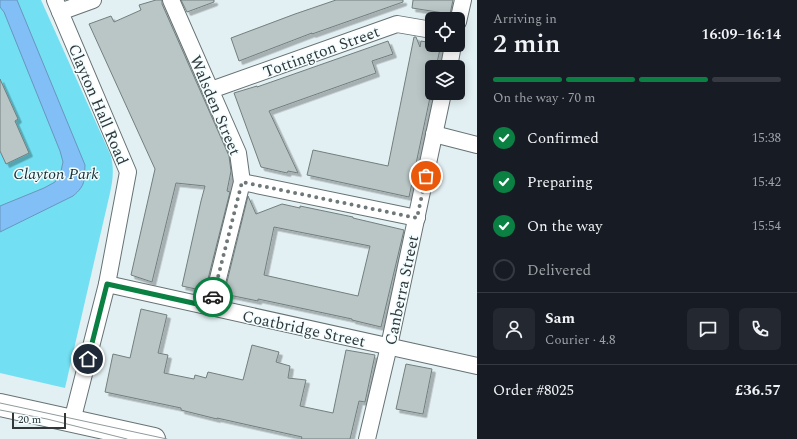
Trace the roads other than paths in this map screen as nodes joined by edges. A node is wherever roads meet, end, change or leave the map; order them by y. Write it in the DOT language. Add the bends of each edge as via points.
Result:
graph roads {
  1 [pos="93,0"];
  2 [pos="171,0"];
  3 [pos="463,0"];
  4 [pos="58,6"];
  5 [pos="460,12"];
  6 [pos="425,29"];
  7 [pos="210,90"];
  8 [pos="441,100"];
  9 [pos="434,134"];
  10 [pos="477,145"];
  11 [pos="242,182"];
  12 [pos="417,218"];
  13 [pos="107,284"];
  14 [pos="211,307"];
  15 [pos="389,346"];
  16 [pos="477,366"];
  17 [pos="0,405"];
  18 [pos="72,421"];
  19 [pos="154,439"];
  20 [pos="367,439"];
  1 -- 4 [label="street"];
  2 -- 7 [label="street, Walsden Street"];
  3 -- 5 [label="street"];
  4 -- 13 [label="street, Clayton Hall Road" via="128,172"];
  6 -- 7 [label="street, Tottington Street" via="397,24"];
  7 -- 11 [label="street, Walsden Street" via="238,153"];
  8 -- 9 [label="street, Canberra Street"];
  9 -- 10 [label="street"];
  9 -- 12 [label="street, Canberra Street"];
  11 -- 12 [label="street"];
  11 -- 14 [label="street, Walsden Street"];
  12 -- 15 [label="street, Canberra Street"];
  13 -- 14 [label="street, Coatbridge Street"];
  13 -- 18 [label="street, Clayton Hall Road"];
  14 -- 15 [label="street, Coatbridge Street"];
  15 -- 16 [label="street, Coatbridge Street"];
  15 -- 20 [label="street, Canberra Street"];
  17 -- 18 [label="main road"];
  18 -- 19 [label="main road"];
}
